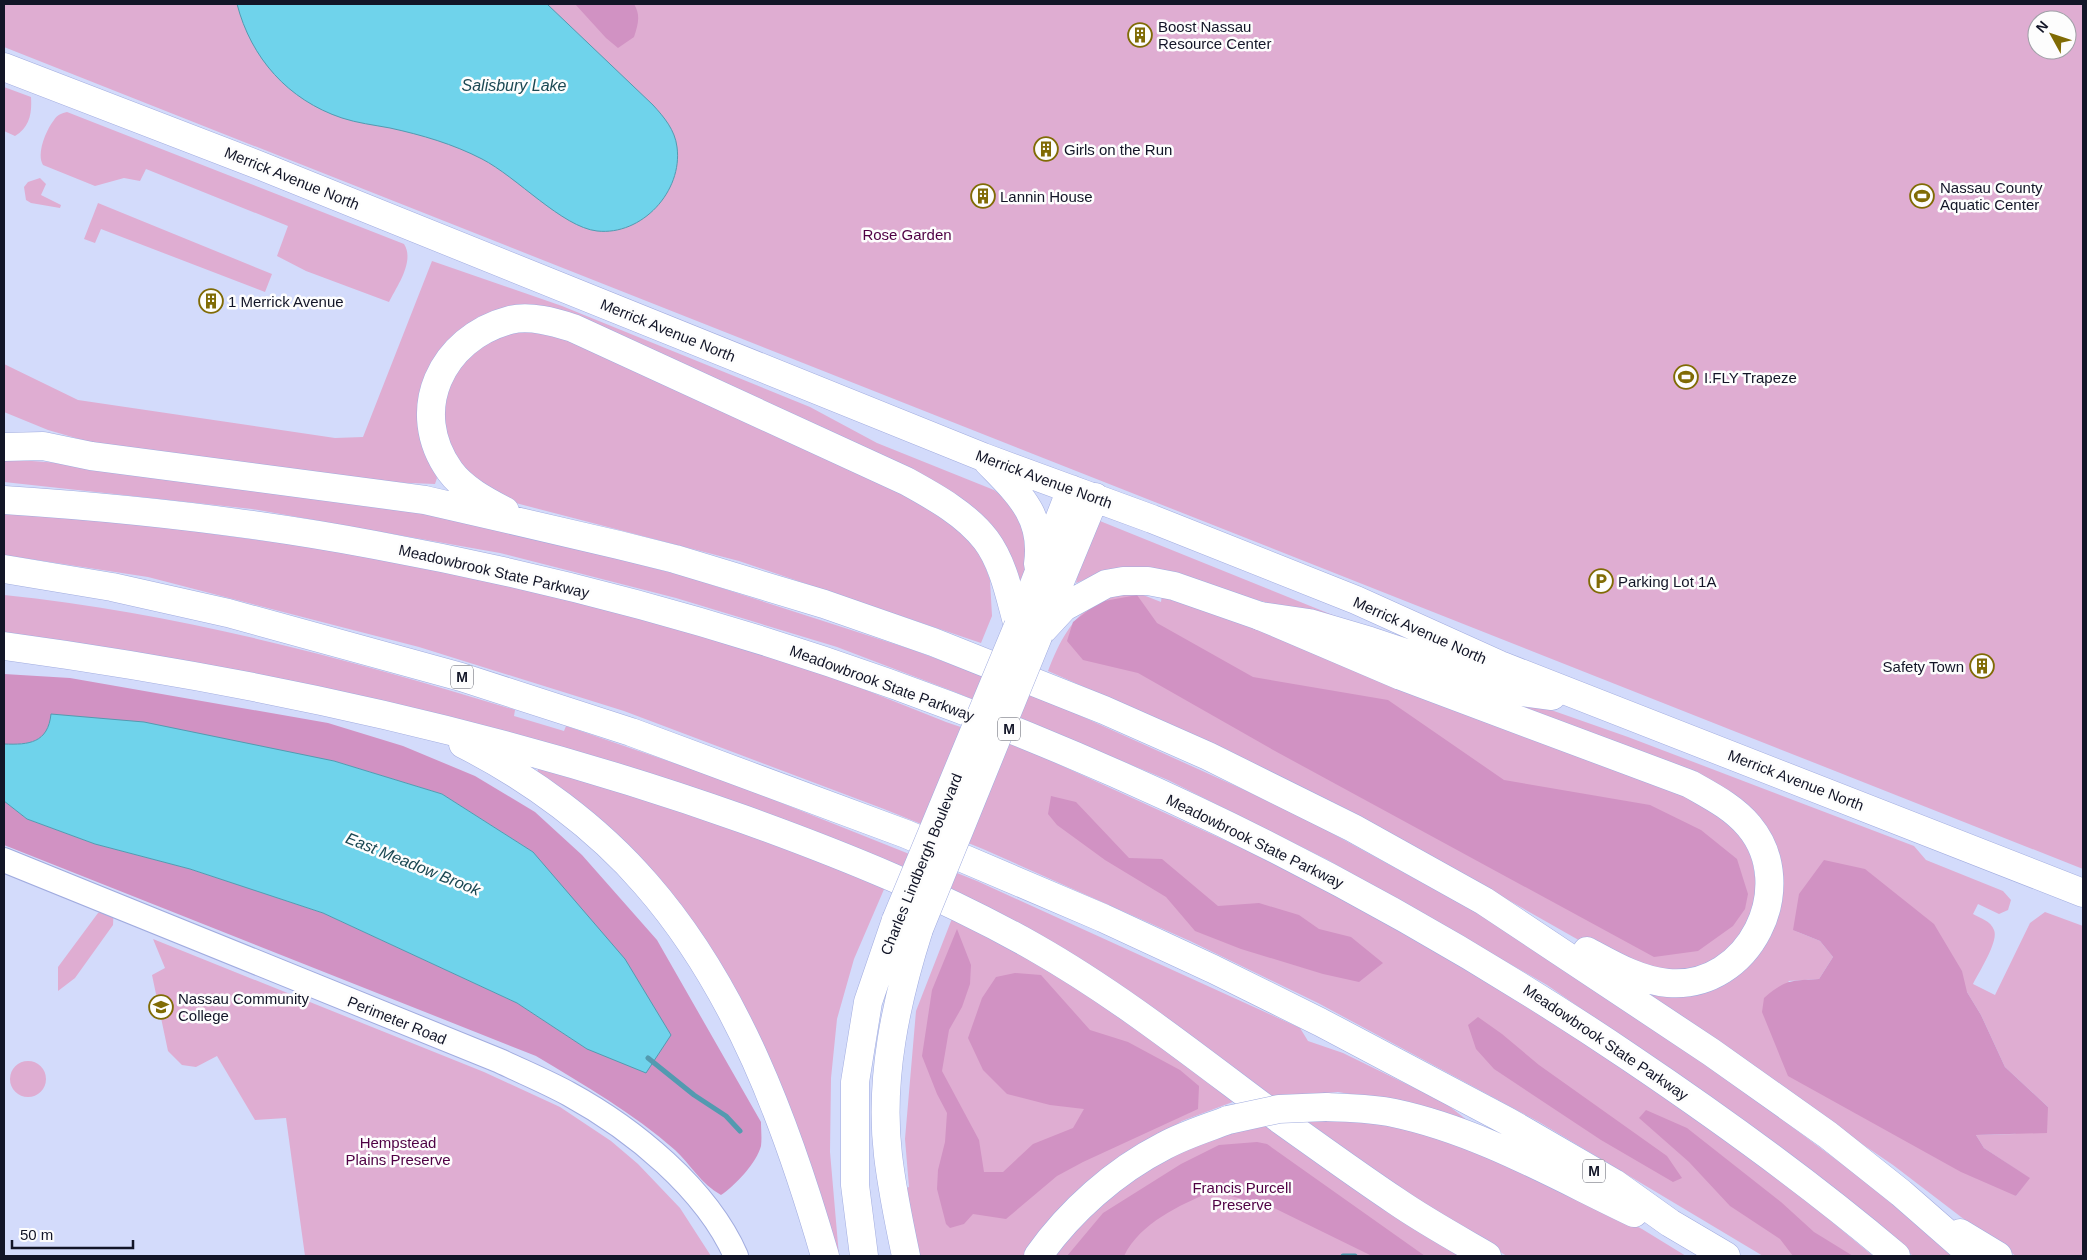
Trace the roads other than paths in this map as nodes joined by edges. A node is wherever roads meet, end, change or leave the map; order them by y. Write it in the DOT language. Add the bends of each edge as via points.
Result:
graph roads {
  1 [pos="4,67"];
  2 [pos="4,426"];
  3 [pos="43,446"];
  4 [pos="4,447"];
  5 [pos="983,457"];
  6 [pos="1083,493"];
  7 [pos="4,500"];
  8 [pos="535,527"];
  9 [pos="4,570"];
  10 [pos="1036,581"];
  11 [pos="1260,616"];
  12 [pos="1028,630"];
  13 [pos="4,646"];
  14 [pos="1600,703"];
  15 [pos="421,724"];
  16 [pos="4,860"];
  17 [pos="2083,892"];
  18 [pos="1484,901"];
  19 [pos="908,924"];
  20 [pos="1901,1193"];
  21 [pos="1715,1250"];
  22 [pos="736,1256"];
  23 [pos="825,1256"];
  24 [pos="864,1256"];
  25 [pos="906,1256"];
  26 [pos="1038,1256"];
  27 [pos="1486,1256"];
  28 [pos="1896,1256"];
  29 [pos="1973,1256"];
  30 [pos="1998,1256"];
  1 -- 5 [label="main road, Merrick Avenue North" via="270,169"];
  2 -- 3 [label="main road"];
  3 -- 4 [label="main road"];
  3 -- 8 [label="main road" via="91,456 425,500"];
  5 -- 6 [label="main road, Merrick Avenue North"];
  5 -- 10 [label="main road" via="1022,497 1036,527 1039,554"];
  6 -- 10 [label="main road, Charles Lindbergh Boulevard"];
  6 -- 12 [label="main road, Charles Lindbergh Boulevard"];
  6 -- 14 [label="main road, Merrick Avenue North" via="1346,597 1500,665"];
  7 -- 28 [label="main road, Meadowbrook State Parkway / M" via="105,507 279,529 535,579 677,615 766,642 876,678 989,721 1251,836 1451,945 1547,1002 1717,1116"];
  8 -- 12 [label="main road" via="479,497 451,473 441,456 432,424 432,397 446,362 468,339 511,320 552,321 573,328 938,498 987,541"];
  8 -- 18 [label="main road" via="675,559 824,604 1018,675 1208,756 1353,828"];
  9 -- 21 [label="main road, M" via="112,588 228,613 427,667 631,732 906,834 1103,918 1320,1022 1507,1121 1606,1178"];
  10 -- 12 [label="main road, Charles Lindbergh Boulevard"];
  11 -- 12 [label="main road" via="1174,586 1123,581 1106,584"];
  11 -- 14 [label="main road" via="1309,623 1370,641 1436,663 1498,689"];
  11 -- 18 [label="main road" via="1402,676 1690,784 1721,801 1749,827 1763,851 1769,880 1767,906 1753,941 1742,954 1724,970 1699,980 1669,983 1628,972"];
  12 -- 19 [label="main road, Charles Lindbergh Boulevard, bridge"];
  13 -- 15 [label="main road" via="188,675"];
  14 -- 17 [label="main road, Merrick Avenue North"];
  15 -- 23 [label="main road" via="510,771 584,824 639,877 682,930 727,1004 774,1104"];
  15 -- 27 [label="main road" via="596,770 719,811 874,870 1003,930 1116,999 1397,1202"];
  16 -- 22 [label="street, Perimeter Road" via="500,1061 569,1094 610,1119 655,1153 692,1191"];
  18 -- 20 [label="main road" via="1711,1052 1828,1134"];
  19 -- 24 [label="main road, Charles Lindbergh Boulevard" via="868,1002 855,1082 854,1185"];
  19 -- 25 [label="main road, Charles Lindbergh Boulevard" via="908,964 893,1030 886,1102 888,1154"];
  20 -- 29 [label="main road"];
  20 -- 30 [label="main road"];
  21 -- 26 [label="main road, bridge" via="1503,1150 1450,1129 1394,1113 1326,1107 1279,1109 1228,1120 1166,1145 1109,1182 1067,1220"];
}
